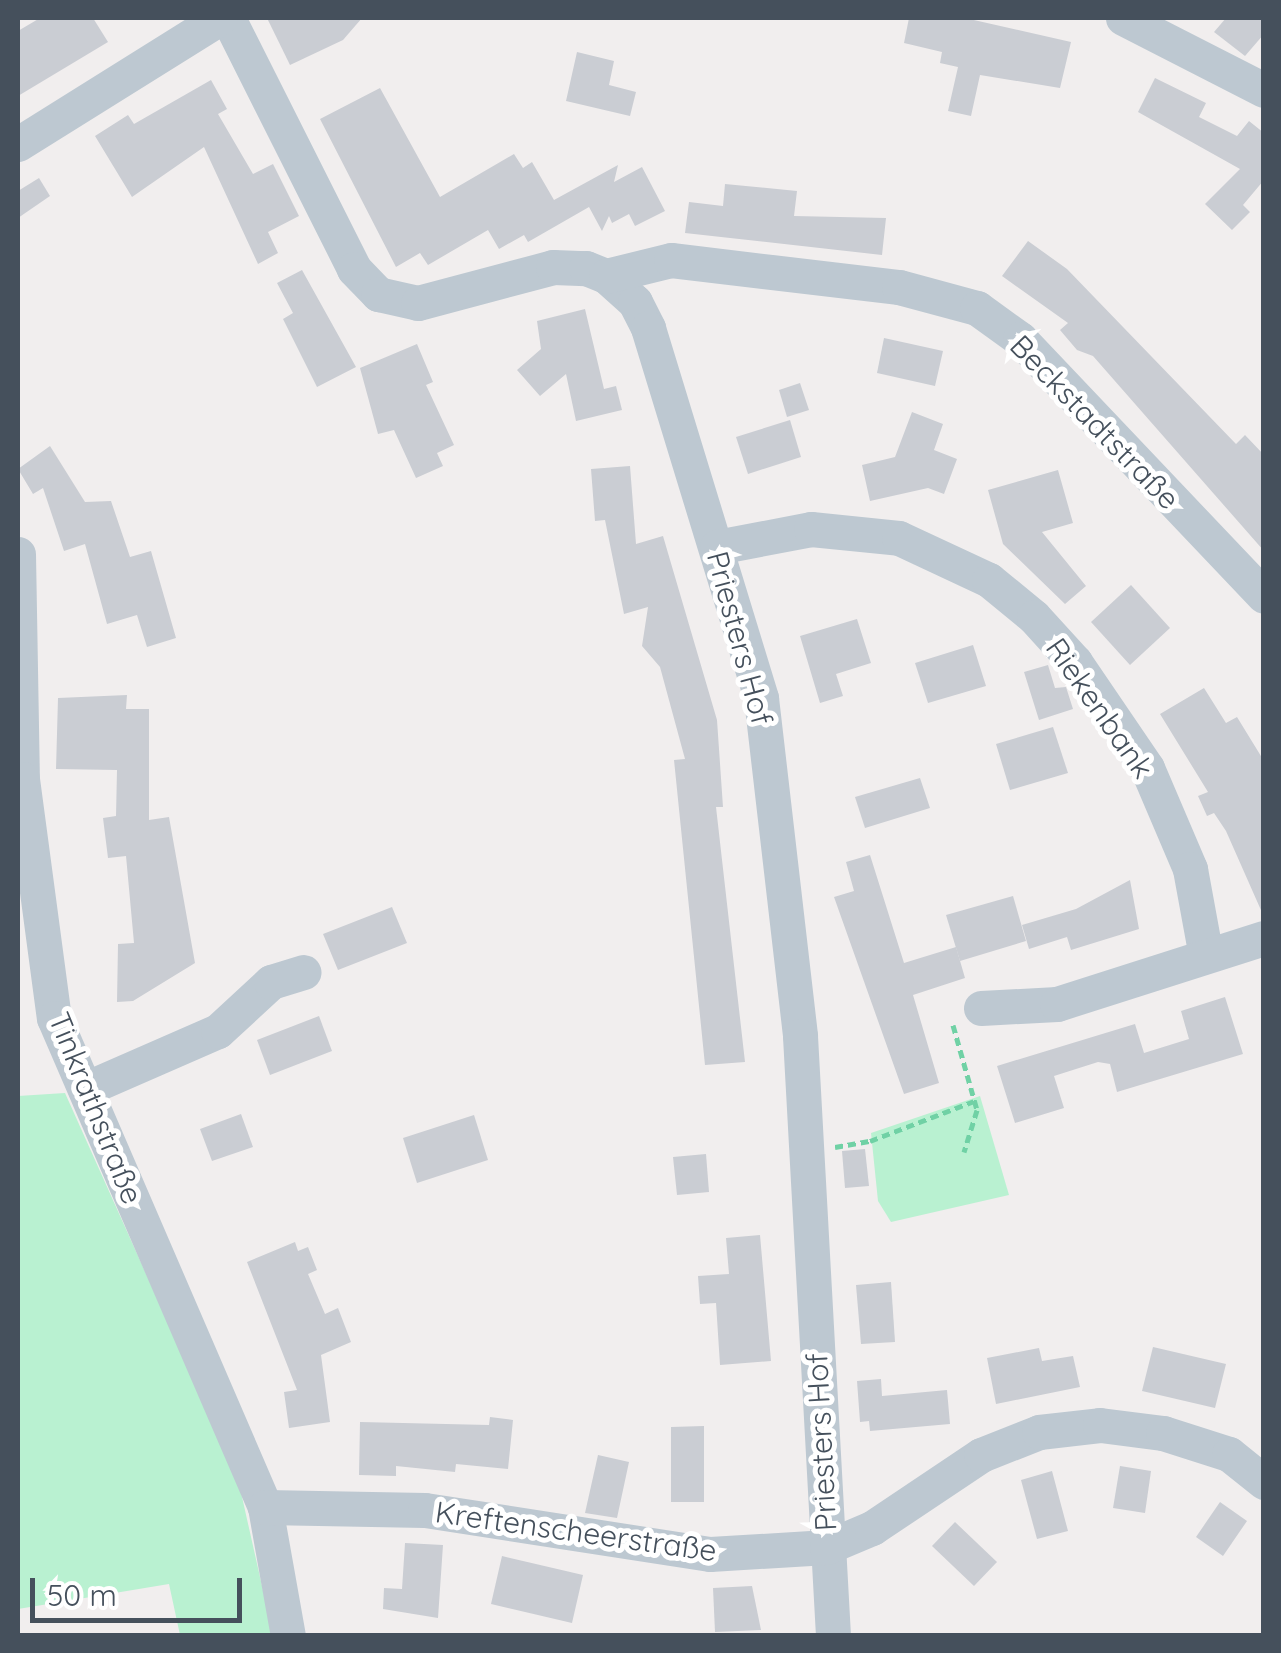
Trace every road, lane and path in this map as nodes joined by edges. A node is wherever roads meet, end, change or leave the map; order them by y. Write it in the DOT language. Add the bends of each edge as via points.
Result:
graph roads {
  1 [pos="220,18"];
  2 [pos="228,18"];
  3 [pos="1123,18"];
  4 [pos="1264,90"];
  5 [pos="18,144"];
  6 [pos="606,276"];
  7 [pos="717,547"];
  8 [pos="18,554"];
  9 [pos="1264,596"];
  10 [pos="1264,938"];
  11 [pos="1206,956"];
  12 [pos="304,972"];
  13 [pos="965,1008"];
  14 [pos="86,1089"];
  15 [pos="974,1101"];
  16 [pos="830,1148"];
  17 [pos="964,1152"];
  18 [pos="1264,1482"];
  19 [pos="265,1506"];
  20 [pos="826,1548"];
  21 [pos="288,1636"];
  22 [pos="833,1636"];
  1 -- 5 [label="street"];
  2 -- 6 [label="street" via="354,269 378,294 418,303 552,267"];
  3 -- 4 [label="street"];
  6 -- 7 [label="street, Priesters Hof" via="635,302 648,328"];
  6 -- 9 [label="street, Beckstadtstraße" via="671,260 899,287 977,308 1020,339"];
  7 -- 11 [label="street, Riekenbank" via="811,529 899,538 989,580 1034,617 1075,662 1147,768 1190,869"];
  7 -- 20 [label="street, Priesters Hof" via="761,698 790,922"];
  8 -- 14 [label="street, Tinkrathstraße" via="25,797 54,1018"];
  10 -- 11 [label="street"];
  11 -- 13 [label="street" via="1058,1004"];
  12 -- 14 [label="street" via="271,982 218,1031"];
  13 -- 15 [label="path"];
  14 -- 19 [label="street, Tinkrathstraße"];
  15 -- 16 [label="path" via="870,1141"];
  15 -- 17 [label="path"];
  18 -- 20 [label="street, Kreftenscheerstraße" via="1229,1454 1163,1434 1100,1425 1039,1432 981,1455 872,1528"];
  19 -- 20 [label="street, Kreftenscheerstraße" via="426,1510 710,1554"];
  19 -- 21 [label="street, Tinkrathstraße"];
  20 -- 22 [label="street, Priesters Hof"];
}
